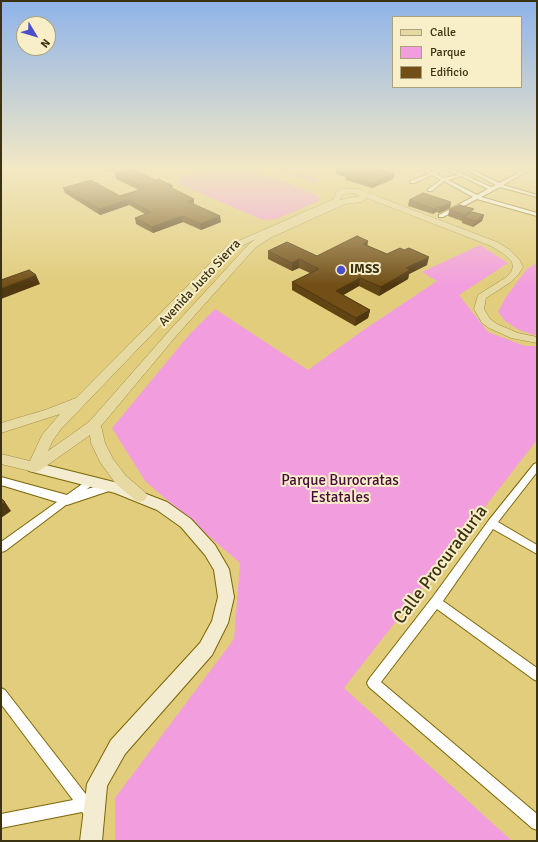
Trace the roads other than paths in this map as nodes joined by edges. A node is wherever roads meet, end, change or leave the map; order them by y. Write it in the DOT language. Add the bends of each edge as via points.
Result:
graph roads {
  1 [pos="321,207"];
  2 [pos="332,207"];
  3 [pos="387,207"];
  4 [pos="387,207"];
  5 [pos="457,207"];
  6 [pos="511,207"];
  7 [pos="537,215"];
  8 [pos="441,216"];
  9 [pos="422,217"];
  10 [pos="151,329"];
  11 [pos="173,333"];
  12 [pos="537,340"];
  13 [pos="81,400"];
  14 [pos="94,424"];
  15 [pos="1,428"];
  16 [pos="1,459"];
  17 [pos="537,466"];
  18 [pos="34,467"];
  19 [pos="533,478"];
  20 [pos="1,481"];
  21 [pos="92,481"];
  22 [pos="111,486"];
  23 [pos="140,496"];
  24 [pos="67,500"];
  25 [pos="492,523"];
  26 [pos="1,548"];
  27 [pos="537,550"];
  28 [pos="436,602"];
  29 [pos="537,675"];
  30 [pos="1,694"];
  31 [pos="89,810"];
  32 [pos="1,821"];
  33 [pos="537,823"];
  34 [pos="91,841"];
  1 -- 10 [label="main road, Avenida Justo Sierra" via="230,248"];
  2 -- 11 [label="main road, Avenida Justo Sierra" via="252,246"];
  3 -- 9 [label="main road"];
  4 -- 9 [label="main road"];
  5 -- 8 [label="street"];
  6 -- 7 [label="street"];
  9 -- 12 [label="main road" via="494,244 512,256 518,267 515,273 481,297 479,309 486,321 498,329 515,336"];
  10 -- 11 [label="main road"];
  10 -- 13 [label="main road, Avenida Justo Sierra"];
  11 -- 14 [label="main road, Avenida Justo Sierra"];
  13 -- 15 [label="main road" via="50,413"];
  13 -- 18 [label="main road, Avenida Justo Sierra" via="47,438"];
  14 -- 18 [label="main road, Avenida Justo Sierra"];
  14 -- 23 [label="main road" via="106,462 121,480"];
  16 -- 18 [label="main road"];
  17 -- 19 [label="street, Calle Procuraduría"];
  18 -- 21 [label="main road"];
  19 -- 25 [label="street, Calle Procuraduría"];
  20 -- 24 [label="street"];
  21 -- 22 [label="main road"];
  21 -- 24 [label="street"];
  22 -- 23 [label="main road"];
  22 -- 24 [label="street"];
  23 -- 31 [label="main road" via="162,506 186,523 210,550 221,569 226,597 220,623 206,649 118,747 97,784"];
  24 -- 26 [label="street"];
  25 -- 27 [label="street"];
  25 -- 28 [label="street, Calle Procuraduría"];
  28 -- 29 [label="street"];
  28 -- 33 [label="street, Calle Procuraduría" via="373,683"];
  30 -- 31 [label="street"];
  31 -- 32 [label="street"];
  31 -- 34 [label="main road"];
}
